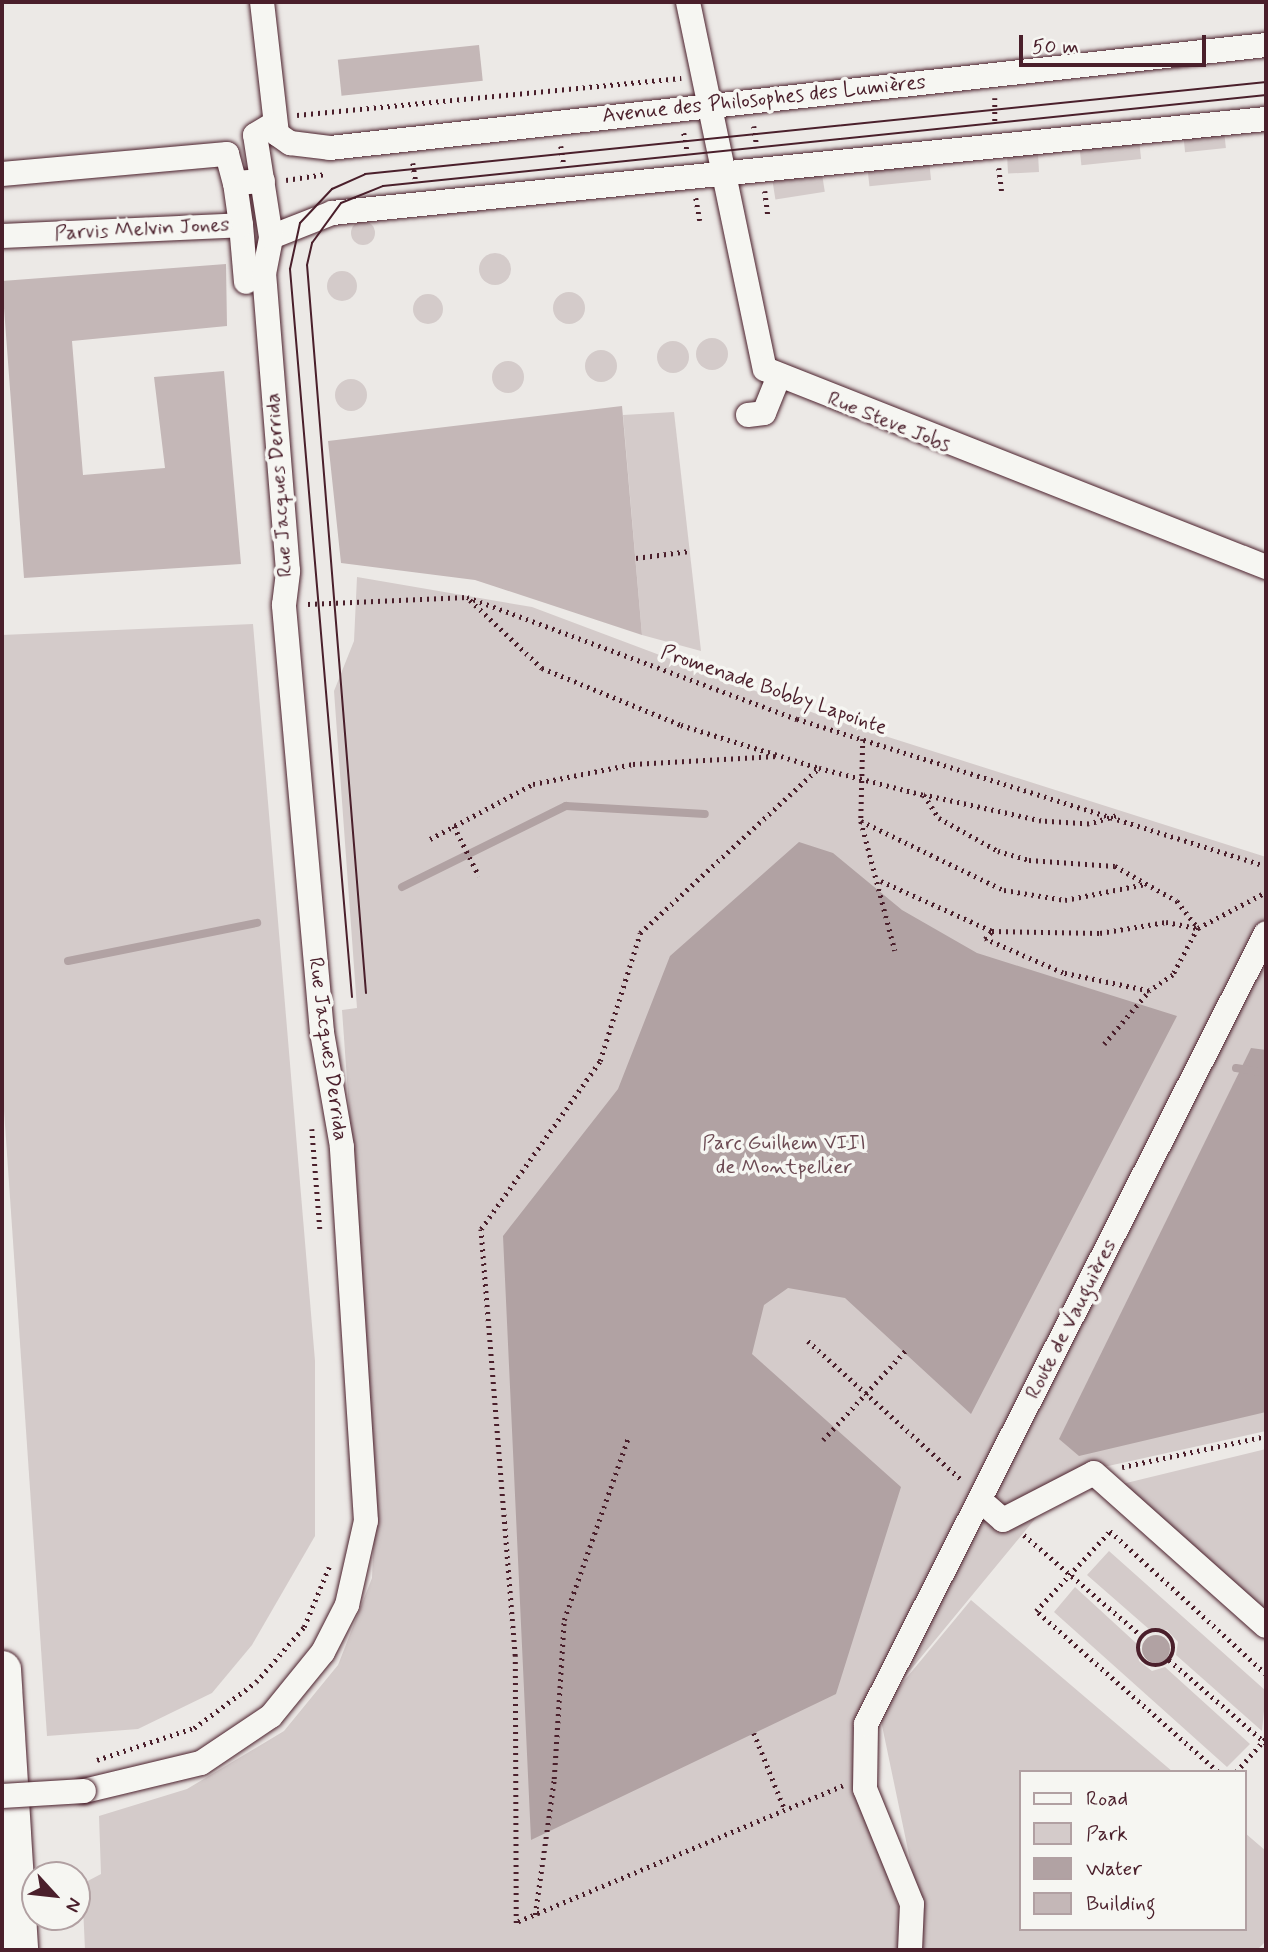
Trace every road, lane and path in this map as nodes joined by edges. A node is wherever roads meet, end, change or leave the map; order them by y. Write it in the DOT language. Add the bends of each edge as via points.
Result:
graph roads {
  1 [pos="262,2"];
  2 [pos="688,2"];
  3 [pos="1266,45"];
  4 [pos="707,107"];
  5 [pos="1266,119"];
  6 [pos="561,121"];
  7 [pos="273,124"];
  8 [pos="410,138"];
  9 [pos="2,174"];
  10 [pos="722,174"];
  11 [pos="263,181"];
  12 [pos="234,183"];
  13 [pos="567,191"];
  14 [pos="418,204"];
  15 [pos="241,225"];
  16 [pos="2,236"];
  17 [pos="271,237"];
  18 [pos="246,282"];
  19 [pos="778,378"];
  20 [pos="748,415"];
  21 [pos="690,551"];
  22 [pos="636,558"];
  23 [pos="1266,566"];
  24 [pos="467,597"];
  25 [pos="284,605"];
  26 [pos="863,739"];
  27 [pos="783,755"];
  28 [pos="818,768"];
  29 [pos="860,779"];
  30 [pos="924,795"];
  31 [pos="1116,816"];
  32 [pos="861,821"];
  33 [pos="454,826"];
  34 [pos="430,839"];
  35 [pos="1266,866"];
  36 [pos="479,876"];
  37 [pos="881,881"];
  38 [pos="1146,884"];
  39 [pos="1266,892"];
  40 [pos="1198,928"];
  41 [pos="992,930"];
  42 [pos="1266,933"];
  43 [pos="895,951"];
  44 [pos="1149,991"];
  45 [pos="1104,1044"];
  46 [pos="310,1113"];
  47 [pos="321,1237"];
  48 [pos="808,1341"];
  49 [pos="908,1348"];
  50 [pos="866,1392"];
  51 [pos="1266,1436"];
  52 [pos="628,1438"];
  53 [pos="823,1440"];
  54 [pos="1094,1473"];
  55 [pos="980,1500"];
  56 [pos="1003,1520"];
  57 [pos="333,1557"];
  58 [pos="1070,1572"];
  59 [pos="1266,1626"];
  60 [pos="1142,1636"];
  61 [pos="1169,1660"];
  62 [pos="2,1669"];
  63 [pos="1266,1674"];
  64 [pos="754,1733"];
  65 [pos="1265,1741"];
  66 [pos="83,1765"];
  67 [pos="1216,1770"];
  68 [pos="1238,1770"];
  69 [pos="864,1777"];
  70 [pos="2,1796"];
  71 [pos="785,1810"];
  72 [pos="535,1916"];
  73 [pos="19,1950"];
  74 [pos="910,1950"];
  1 -- 7 [label="street"];
  2 -- 4 [label="street"];
  3 -- 4 [label="street, Avenue des Philosophes des Lumières"];
  4 -- 6 [label="street, Avenue des Philosophes des Lumières"];
  4 -- 10 [label="street"];
  5 -- 10 [label="street"];
  6 -- 8 [label="street, Avenue des Philosophes des Lumières"];
  6 -- 13 [label="path"];
  7 -- 8 [label="street, Avenue des Philosophes des Lumières" via="290,143 311,147"];
  7 -- 11 [label="street, Rue Jacques Derrida" via="255,135"];
  8 -- 14 [label="path"];
  9 -- 12 [label="street, Parvis Melvin Jones" via="228,154"];
  10 -- 13 [label="street"];
  10 -- 19 [label="street" via="760,357"];
  11 -- 12 [label="street, Parvis Melvin Jones"];
  11 -- 17 [label="street, Rue Jacques Derrida"];
  12 -- 15 [label="street, Parvis Melvin Jones"];
  13 -- 14 [label="street"];
  14 -- 17 [label="street" via="332,213"];
  15 -- 16 [label="street, Parvis Melvin Jones"];
  15 -- 18 [label="street"];
  17 -- 25 [label="street, Rue Jacques Derrida" via="264,274 288,571"];
  19 -- 20 [label="street" via="764,413"];
  19 -- 23 [label="street, Rue Steve Jobs"];
  21 -- 22 [label="path"];
  24 -- 25 [label="path, Promenade Bobby Lapointe"];
  24 -- 26 [label="path, Promenade Bobby Lapointe"];
  24 -- 27 [label="path" via="542,668 681,725"];
  25 -- 70 [label="street, Rue Jacques Derrida, bridge" via="322,1032 341,1135 366,1521 347,1605 323,1652 271,1716 201,1763 84,1791"];
  26 -- 29 [label="path"];
  26 -- 31 [label="path, Promenade Bobby Lapointe"];
  27 -- 28 [label="path"];
  27 -- 33 [label="path" via="633,764 533,784"];
  28 -- 29 [label="path"];
  28 -- 72 [label="path" via="640,933 600,1061 481,1229 515,1656 516,1923"];
  29 -- 30 [label="path"];
  29 -- 32 [label="path"];
  30 -- 31 [label="path" via="1041,821 1089,824"];
  30 -- 38 [label="path" via="939,817 998,851 1029,860 1115,866"];
  31 -- 35 [label="path, Promenade Bobby Lapointe"];
  32 -- 37 [label="path"];
  32 -- 38 [label="path" via="1004,890 1065,900"];
  33 -- 34 [label="path"];
  33 -- 36 [label="path"];
  37 -- 41 [label="path"];
  37 -- 43 [label="path"];
  38 -- 40 [label="path" via="1177,901"];
  39 -- 40 [label="path"];
  40 -- 41 [label="path" via="1166,922 1100,933"];
  40 -- 44 [label="path" via="1172,975"];
  41 -- 44 [label="path" via="985,939 1063,973"];
  42 -- 55 [label="street, Route de Vauguières"];
  44 -- 45 [label="path"];
  46 -- 47 [label="path"];
  48 -- 50 [label="path"];
  49 -- 50 [label="path"];
  50 -- 53 [label="path"];
  50 -- 55 [label="path"];
  51 -- 54 [label="path"];
  52 -- 72 [label="path" via="564,1620 554,1779"];
  54 -- 56 [label="street"];
  54 -- 59 [label="street"];
  55 -- 56 [label="street"];
  55 -- 69 [label="street, Route de Vauguières" via="866,1724"];
  56 -- 58 [label="path"];
  57 -- 66 [label="path" via="304,1627 256,1682 194,1728"];
  58 -- 60 [label="path"];
  58 -- 63 [label="path" via="1110,1531"];
  58 -- 67 [label="path" via="1036,1611"];
  60 -- 61 [label="path" via="1138,1648 1146,1664"];
  60 -- 61 [label="path" via="1157,1630 1168,1634 1174,1644"];
  61 -- 65 [label="path"];
  62 -- 73 [label="highway"];
  64 -- 71 [label="path"];
  65 -- 68 [label="path"];
  69 -- 71 [label="path"];
  69 -- 74 [label="street, Route de Vauguières" via="872,1816 912,1904 916,1920"];
  71 -- 72 [label="path"];
}
